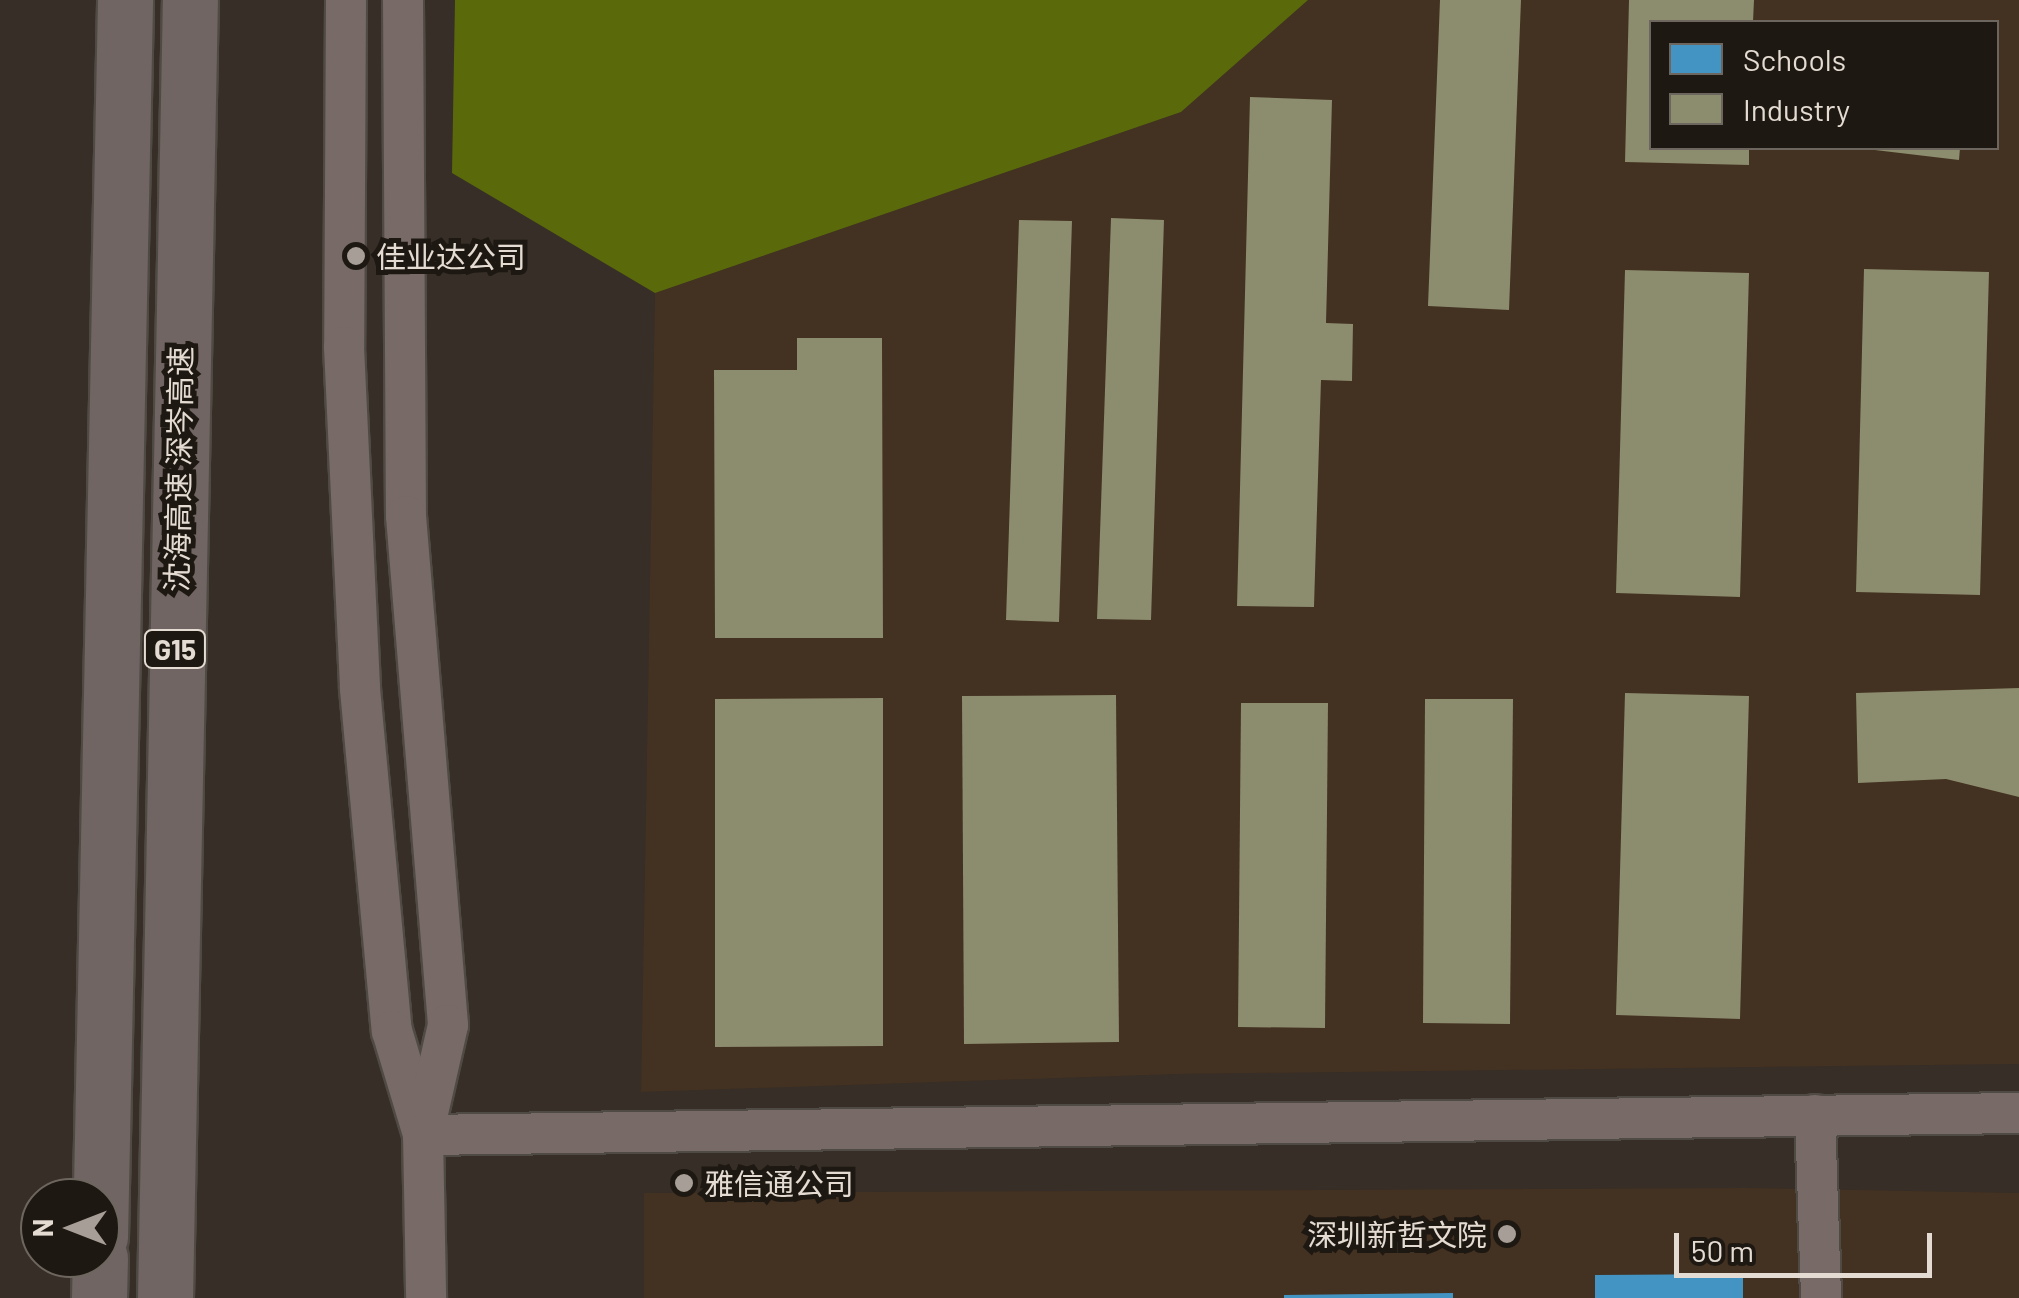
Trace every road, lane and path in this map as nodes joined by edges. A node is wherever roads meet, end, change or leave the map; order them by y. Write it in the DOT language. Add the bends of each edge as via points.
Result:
graph roads {
  1 [pos="97,0"];
  2 [pos="125,0"];
  3 [pos="190,0"];
  4 [pos="346,0"];
  5 [pos="402,0"];
  6 [pos="117,356"];
  7 [pos="2019,1112"];
  8 [pos="1814,1116"];
  9 [pos="423,1135"];
  10 [pos="101,1178"];
  11 [pos="164,1298"];
  12 [pos="426,1298"];
  13 [pos="1821,1298"];
  1 -- 6 [label="highway"];
  2 -- 6 [label="highway, 沈海高速 深岑高速 / G15"];
  3 -- 11 [label="highway, 沈海高速 深岑高速 / G15"];
  4 -- 9 [label="street" via="344,347 360,690 392,1031"];
  5 -- 9 [label="street" via="406,516 448,1025"];
  6 -- 10 [label="highway, 沈海高速 深岑高速 / G15"];
  7 -- 8 [label="street"];
  8 -- 9 [label="street"];
  8 -- 13 [label="street"];
  9 -- 12 [label="street"];
}
